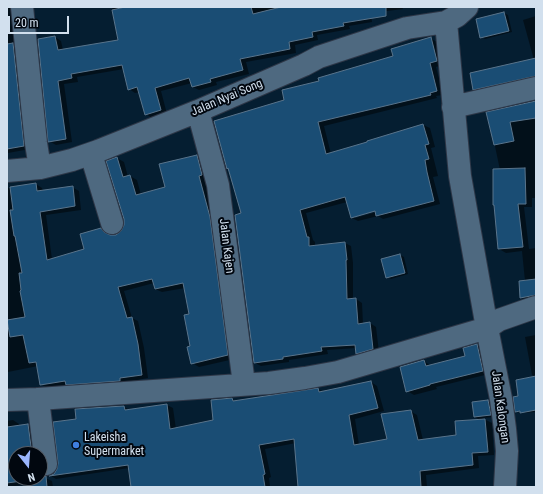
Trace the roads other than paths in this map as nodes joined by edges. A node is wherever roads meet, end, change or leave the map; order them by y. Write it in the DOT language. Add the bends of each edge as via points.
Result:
graph roads {
  1 [pos="22,7"];
  2 [pos="467,7"];
  3 [pos="446,22"];
  4 [pos="536,88"];
  5 [pos="453,107"];
  6 [pos="198,111"];
  7 [pos="91,154"];
  8 [pos="40,168"];
  9 [pos="7,171"];
  10 [pos="112,223"];
  11 [pos="536,307"];
  12 [pos="487,328"];
  13 [pos="244,384"];
  14 [pos="38,399"];
  15 [pos="7,400"];
  16 [pos="44,446"];
  17 [pos="505,487"];
  1 -- 8 [label="street"];
  2 -- 3 [label="street"];
  3 -- 5 [label="street, Jalan Kalongan"];
  3 -- 6 [label="street, Jalan Nyai Song" via="407,28 319,57"];
  4 -- 5 [label="street"];
  5 -- 12 [label="street, Jalan Kalongan" via="460,176"];
  6 -- 7 [label="street, Jalan Nyai Song"];
  6 -- 13 [label="street, Jalan Kajen" via="218,185"];
  7 -- 8 [label="street, Jalan Nyai Song"];
  7 -- 10 [label="street"];
  8 -- 9 [label="street, Jalan Nyai Song"];
  11 -- 12 [label="street" via="499,320"];
  12 -- 13 [label="street" via="338,372"];
  12 -- 17 [label="street, Jalan Kalongan" via="505,429"];
  13 -- 14 [label="street"];
  14 -- 15 [label="street"];
  14 -- 16 [label="street"];
}
